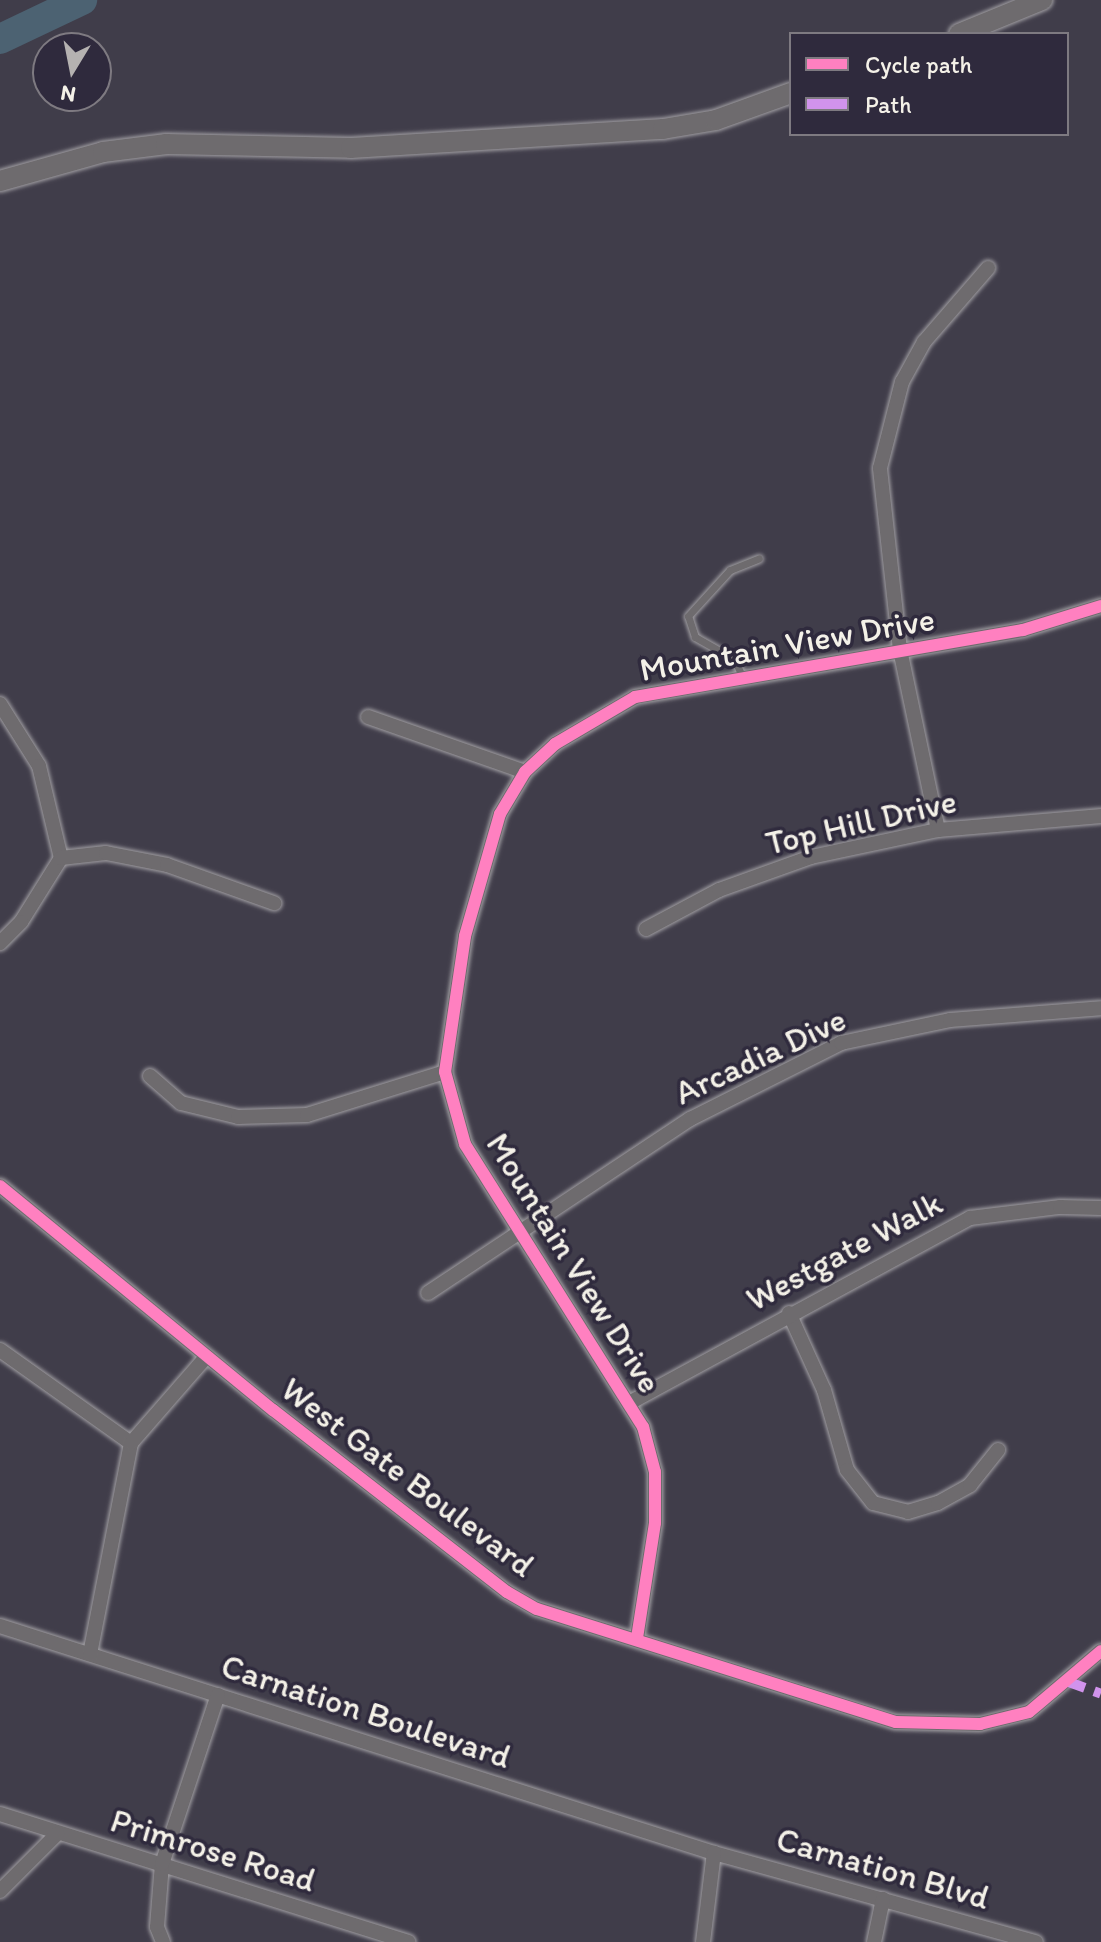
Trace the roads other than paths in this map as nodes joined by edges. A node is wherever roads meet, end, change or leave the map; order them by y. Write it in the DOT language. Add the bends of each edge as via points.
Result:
graph roads {
  1 [pos="1042,0"];
  2 [pos="964,32"];
  3 [pos="789,94"];
  4 [pos="0,181"];
  5 [pos="988,268"];
  6 [pos="759,558"];
  7 [pos="1101,606"];
  8 [pos="900,650"];
  9 [pos="744,680"];
  10 [pos="0,704"];
  11 [pos="368,717"];
  12 [pos="525,772"];
  13 [pos="1101,816"];
  14 [pos="938,830"];
  15 [pos="61,858"];
  16 [pos="274,903"];
  17 [pos="646,929"];
  18 [pos="0,943"];
  19 [pos="1101,1008"];
  20 [pos="445,1072"];
  21 [pos="150,1076"];
  22 [pos="0,1186"];
  23 [pos="1101,1208"];
  24 [pos="520,1229"];
  25 [pos="428,1293"];
  26 [pos="789,1313"];
  27 [pos="0,1350"];
  28 [pos="206,1357"];
  29 [pos="631,1402"];
  30 [pos="131,1443"];
  31 [pos="998,1450"];
  32 [pos="0,1626"];
  33 [pos="637,1638"];
  34 [pos="1101,1651"];
  35 [pos="90,1654"];
  36 [pos="218,1695"];
  37 [pos="0,1814"];
  38 [pos="57,1834"];
  39 [pos="714,1853"];
  40 [pos="162,1864"];
  41 [pos="0,1891"];
  42 [pos="883,1899"];
  43 [pos="163,1942"];
  44 [pos="408,1942"];
  45 [pos="703,1942"];
  46 [pos="874,1942"];
  47 [pos="1036,1942"];
  1 -- 2 [label="main road"];
  3 -- 4 [label="main road" via="716,120 663,129 351,148 166,144 103,152"];
  5 -- 8 [label="street" via="924,342 902,382 880,468"];
  6 -- 9 [label="lane" via="730,570 688,616 695,637 734,659"];
  7 -- 8 [label="street, Mountain View Drive" via="1023,630"];
  8 -- 9 [label="street, Mountain View Drive"];
  8 -- 14 [label="street"];
  9 -- 12 [label="street, Mountain View Drive" via="635,697 555,744"];
  10 -- 15 [label="street" via="39,766"];
  11 -- 12 [label="street"];
  12 -- 20 [label="street, Mountain View Drive" via="500,814 482,868 465,936"];
  13 -- 14 [label="street, Top Hill Drive"];
  14 -- 17 [label="street, Top Hill Drive" via="811,857 719,890"];
  15 -- 16 [label="street" via="106,853 167,865"];
  15 -- 18 [label="street" via="21,922"];
  19 -- 24 [label="street, Arcadia Dive" via="950,1020 841,1043 690,1119 588,1191"];
  20 -- 21 [label="street" via="307,1115 238,1117 181,1103"];
  20 -- 24 [label="street, Mountain View Drive" via="465,1144"];
  22 -- 28 [label="street, West Gate Boulevard"];
  23 -- 26 [label="street, Westgate Walk" via="1060,1207 970,1218"];
  24 -- 25 [label="street, Arcadia Dive"];
  24 -- 29 [label="street, Mountain View Drive"];
  26 -- 29 [label="street, Westgate Walk"];
  26 -- 31 [label="street" via="824,1390 847,1470 873,1503 908,1512 938,1503 970,1485"];
  27 -- 30 [label="street"];
  28 -- 30 [label="street"];
  28 -- 33 [label="street, West Gate Boulevard" via="507,1592 537,1609"];
  29 -- 33 [label="street, Mountain View Drive" via="655,1472 655,1523"];
  30 -- 35 [label="street"];
  32 -- 35 [label="street, Carnation Boulevard"];
  33 -- 34 [label="street, West Gate Boulevard" via="896,1722 980,1724 1029,1712"];
  35 -- 36 [label="street, Carnation Boulevard"];
  36 -- 39 [label="street, Carnation Boulevard"];
  36 -- 40 [label="street"];
  37 -- 38 [label="street, Primrose Road"];
  38 -- 40 [label="street, Primrose Road"];
  38 -- 41 [label="street"];
  39 -- 42 [label="street, Carnation Blvd"];
  39 -- 45 [label="street"];
  40 -- 43 [label="street" via="157,1927"];
  40 -- 44 [label="street, Primrose Road"];
  42 -- 46 [label="street"];
  42 -- 47 [label="street, Carnation Blvd"];
}
